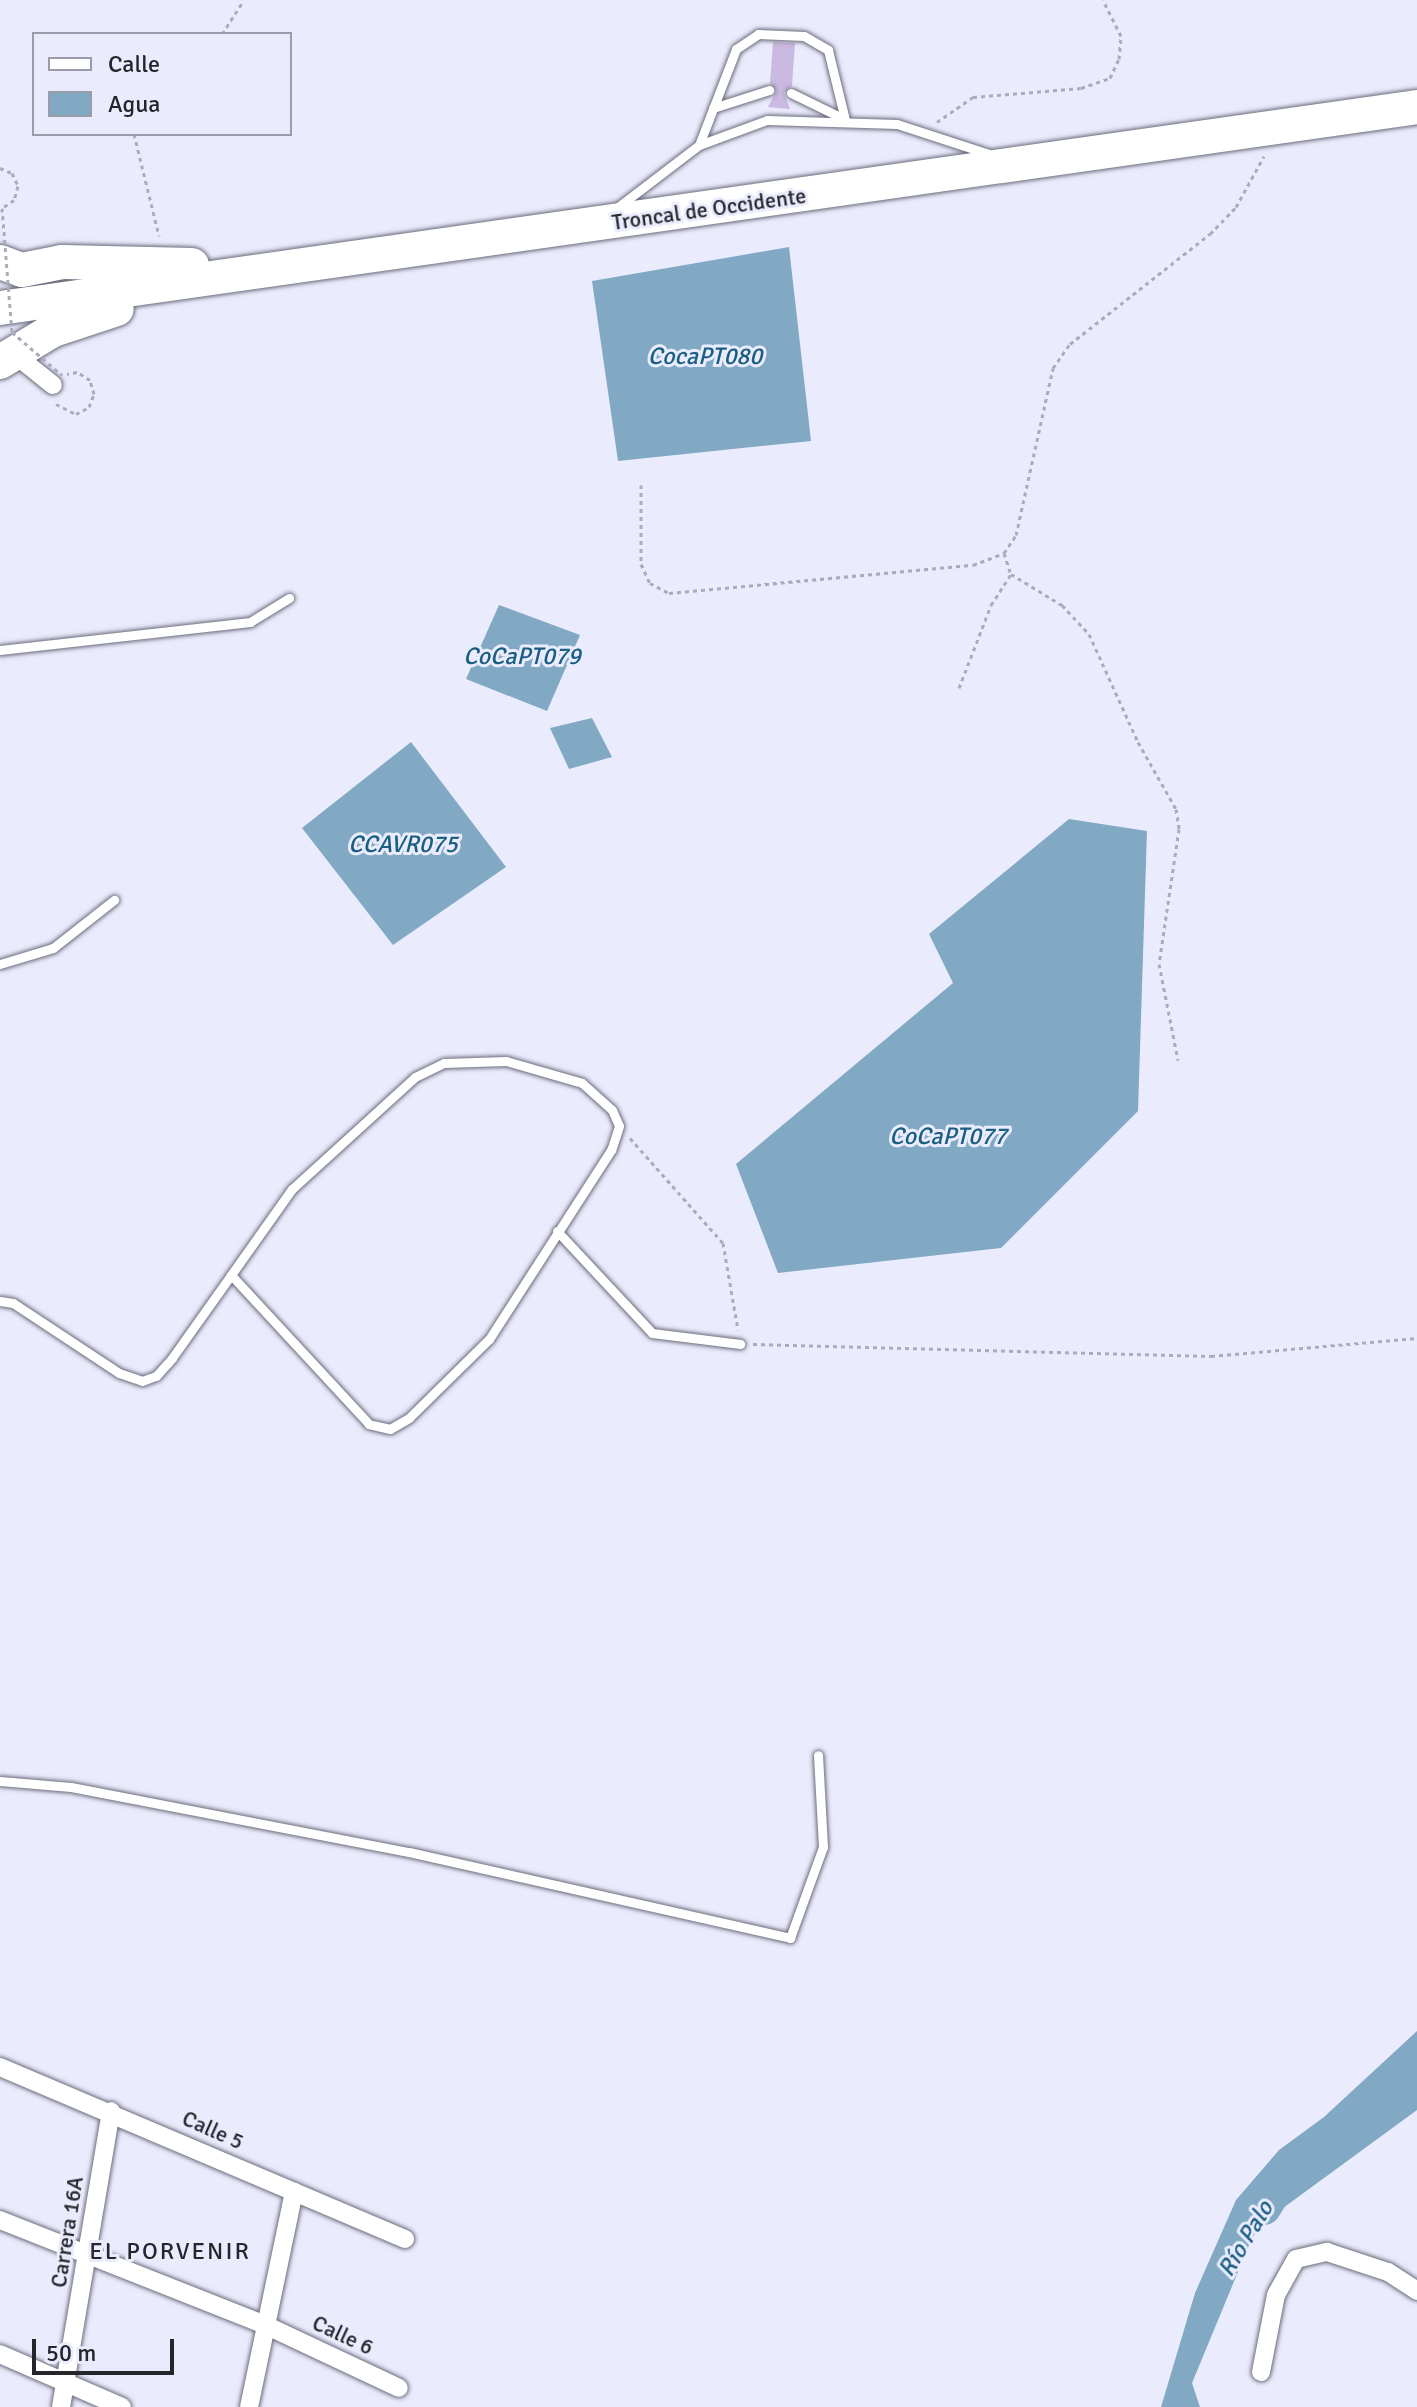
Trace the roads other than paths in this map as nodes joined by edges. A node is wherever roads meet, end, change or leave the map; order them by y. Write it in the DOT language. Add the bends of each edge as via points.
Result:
graph roads {
  1 [pos="769,90"];
  2 [pos="791,93"];
  3 [pos="1417,107"];
  4 [pos="713,108"];
  5 [pos="845,120"];
  6 [pos="699,145"];
  7 [pos="1012,167"];
  8 [pos="595,225"];
  9 [pos="0,262"];
  10 [pos="285,268"];
  11 [pos="0,308"];
  12 [pos="6,357"];
  13 [pos="53,385"];
  14 [pos="289,598"];
  15 [pos="0,650"];
  16 [pos="114,900"];
  17 [pos="0,964"];
  18 [pos="557,1231"];
  19 [pos="231,1275"];
  20 [pos="0,1301"];
  21 [pos="740,1344"];
  22 [pos="818,1755"];
  23 [pos="0,1781"];
  24 [pos="0,2067"];
  25 [pos="111,2111"];
  26 [pos="294,2192"];
  27 [pos="0,2220"];
  28 [pos="405,2239"];
  29 [pos="89,2252"];
  30 [pos="1417,2291"];
  31 [pos="263,2324"];
  32 [pos="0,2354"];
  33 [pos="1261,2372"];
  34 [pos="65,2382"];
  35 [pos="399,2388"];
  36 [pos="61,2407"];
  37 [pos="122,2407"];
  38 [pos="249,2407"];
  1 -- 4 [label="lane"];
  2 -- 5 [label="lane"];
  3 -- 7 [label="highway, Troncal de Occidente"];
  4 -- 5 [label="lane" via="736,49 758,34 804,36 828,50"];
  4 -- 6 [label="lane"];
  5 -- 6 [label="lane" via="767,120"];
  5 -- 7 [label="lane" via="973,145"];
  6 -- 8 [label="lane"];
  7 -- 8 [label="highway, Troncal de Occidente"];
  8 -- 10 [label="highway, Troncal de Occidente"];
  9 -- 10 [label="highway" via="22,270 62,262"];
  10 -- 11 [label="highway, Troncal de Occidente"];
  10 -- 12 [label="highway" via="83,318"];
  12 -- 13 [label="street"];
  14 -- 15 [label="lane" via="250,622"];
  16 -- 17 [label="lane" via="53,948"];
  18 -- 19 [label="lane" via="489,1339 409,1418 390,1429 369,1424"];
  18 -- 19 [label="lane" via="611,1150 619,1126 612,1110 582,1083 506,1061 444,1063 415,1077 292,1189"];
  18 -- 21 [label="lane" via="652,1333"];
  19 -- 20 [label="lane" via="172,1358 156,1376 142,1381 119,1373 13,1303"];
  22 -- 23 [label="lane" via="823,1847 790,1938 409,1852 71,1787"];
  24 -- 25 [label="street, Calle 5"];
  25 -- 26 [label="street, Calle 5"];
  25 -- 29 [label="street, Carrera 16A"];
  26 -- 28 [label="street, Calle 5"];
  26 -- 31 [label="street"];
  27 -- 29 [label="street, Calle 6"];
  29 -- 31 [label="street, Calle 6"];
  29 -- 34 [label="street, Carrera 16A"];
  30 -- 33 [label="street" via="1388,2272 1327,2252 1296,2259 1276,2295"];
  31 -- 35 [label="street, Calle 6"];
  31 -- 38 [label="street"];
  32 -- 34 [label="street"];
  34 -- 36 [label="street, Carrera 16A"];
  34 -- 37 [label="street"];
}
